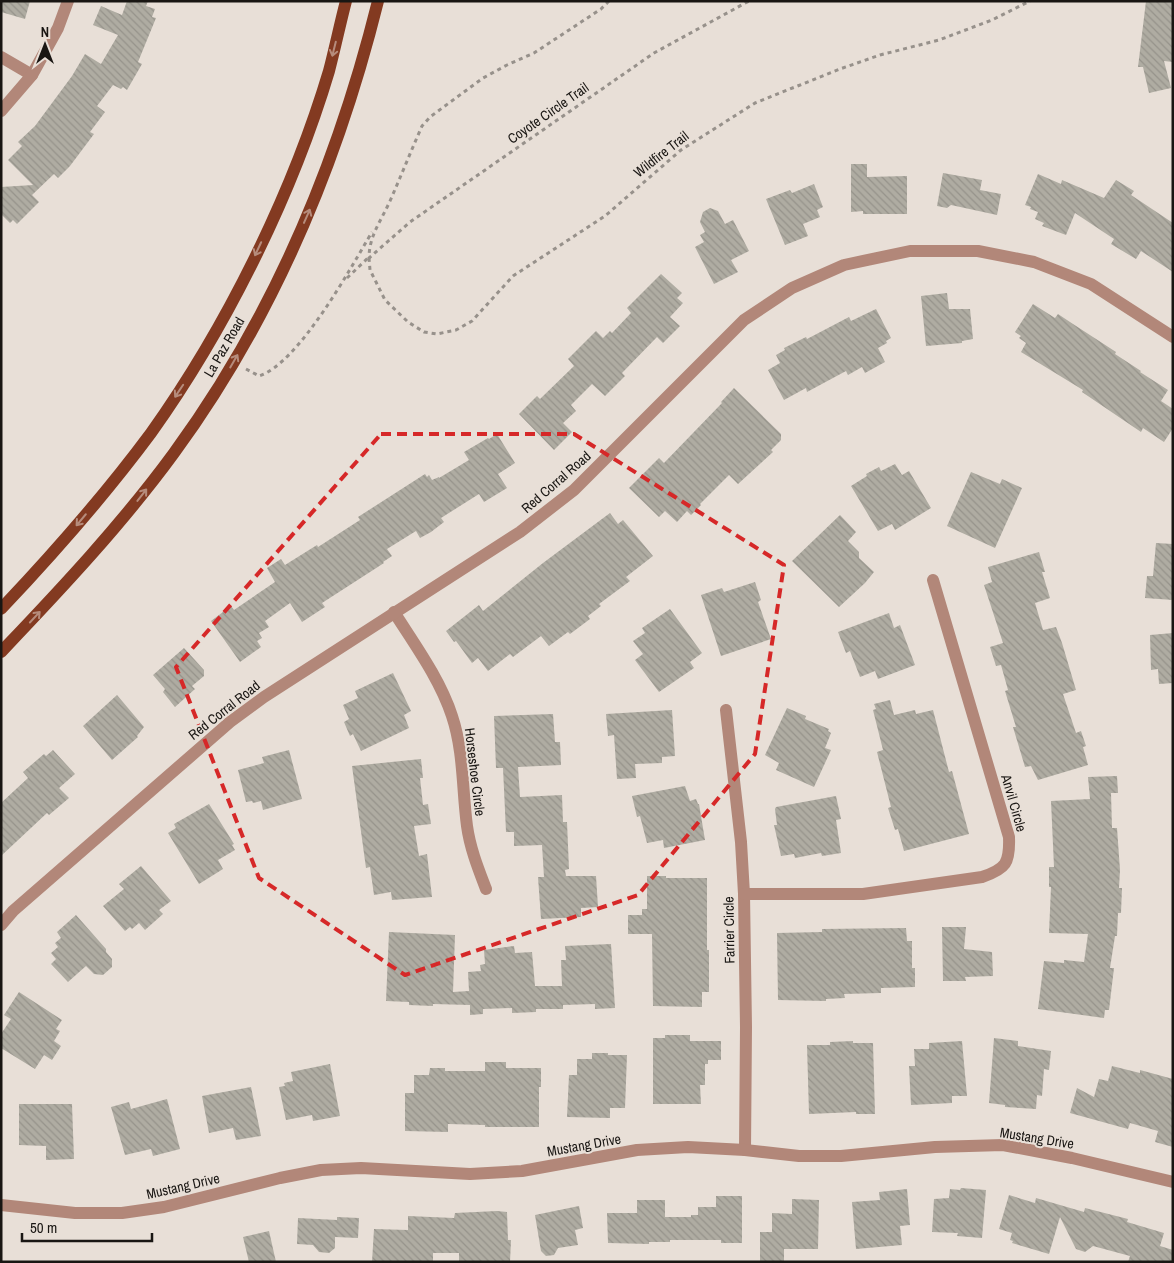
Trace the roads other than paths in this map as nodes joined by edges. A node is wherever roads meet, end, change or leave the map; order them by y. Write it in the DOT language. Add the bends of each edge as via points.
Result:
graph roads {
  1 [pos="68,1"];
  2 [pos="346,1"];
  3 [pos="378,1"];
  4 [pos="1,57"];
  5 [pos="32,75"];
  6 [pos="1,111"];
  7 [pos="1173,337"];
  8 [pos="932,580"];
  9 [pos="1,609"];
  10 [pos="394,612"];
  11 [pos="1,652"];
  12 [pos="726,710"];
  13 [pos="486,889"];
  14 [pos="744,894"];
  15 [pos="1,925"];
  16 [pos="744,1150"];
  17 [pos="1173,1182"];
  18 [pos="1,1205"];
  1 -- 5 [label="street" via="58,28"];
  2 -- 9 [label="main road, La Paz Road, one-way" via="329,71 306,138 249,269 219,325 151,433 55,552"];
  11 -- 3 [label="main road, La Paz Road, one-way" via="132,507 214,395 284,269 314,202 364,58"];
  4 -- 5 [label="street"];
  5 -- 6 [label="street"];
  7 -- 10 [label="street, Red Corral Road" via="1091,284 1034,262 978,251 910,251 844,265 792,288 744,320 574,490 520,532"];
  8 -- 14 [label="street, Anvil Circle" via="1010,838 1006,862 998,872 982,877 863,894"];
  10 -- 13 [label="street, Horseshoe Circle" via="439,684 452,715 460,745 467,826"];
  10 -- 15 [label="street, Red Corral Road" via="230,722 13,911"];
  12 -- 14 [label="street, Farrier Circle"];
  14 -- 16 [label="street, Farrier Circle"];
  16 -- 17 [label="street, Mustang Drive" via="798,1156 841,1156 936,1147 1003,1145"];
  16 -- 18 [label="street, Mustang Drive" via="688,1146 638,1150 522,1171 479,1174 361,1168 321,1170 164,1207 122,1213"];
}
